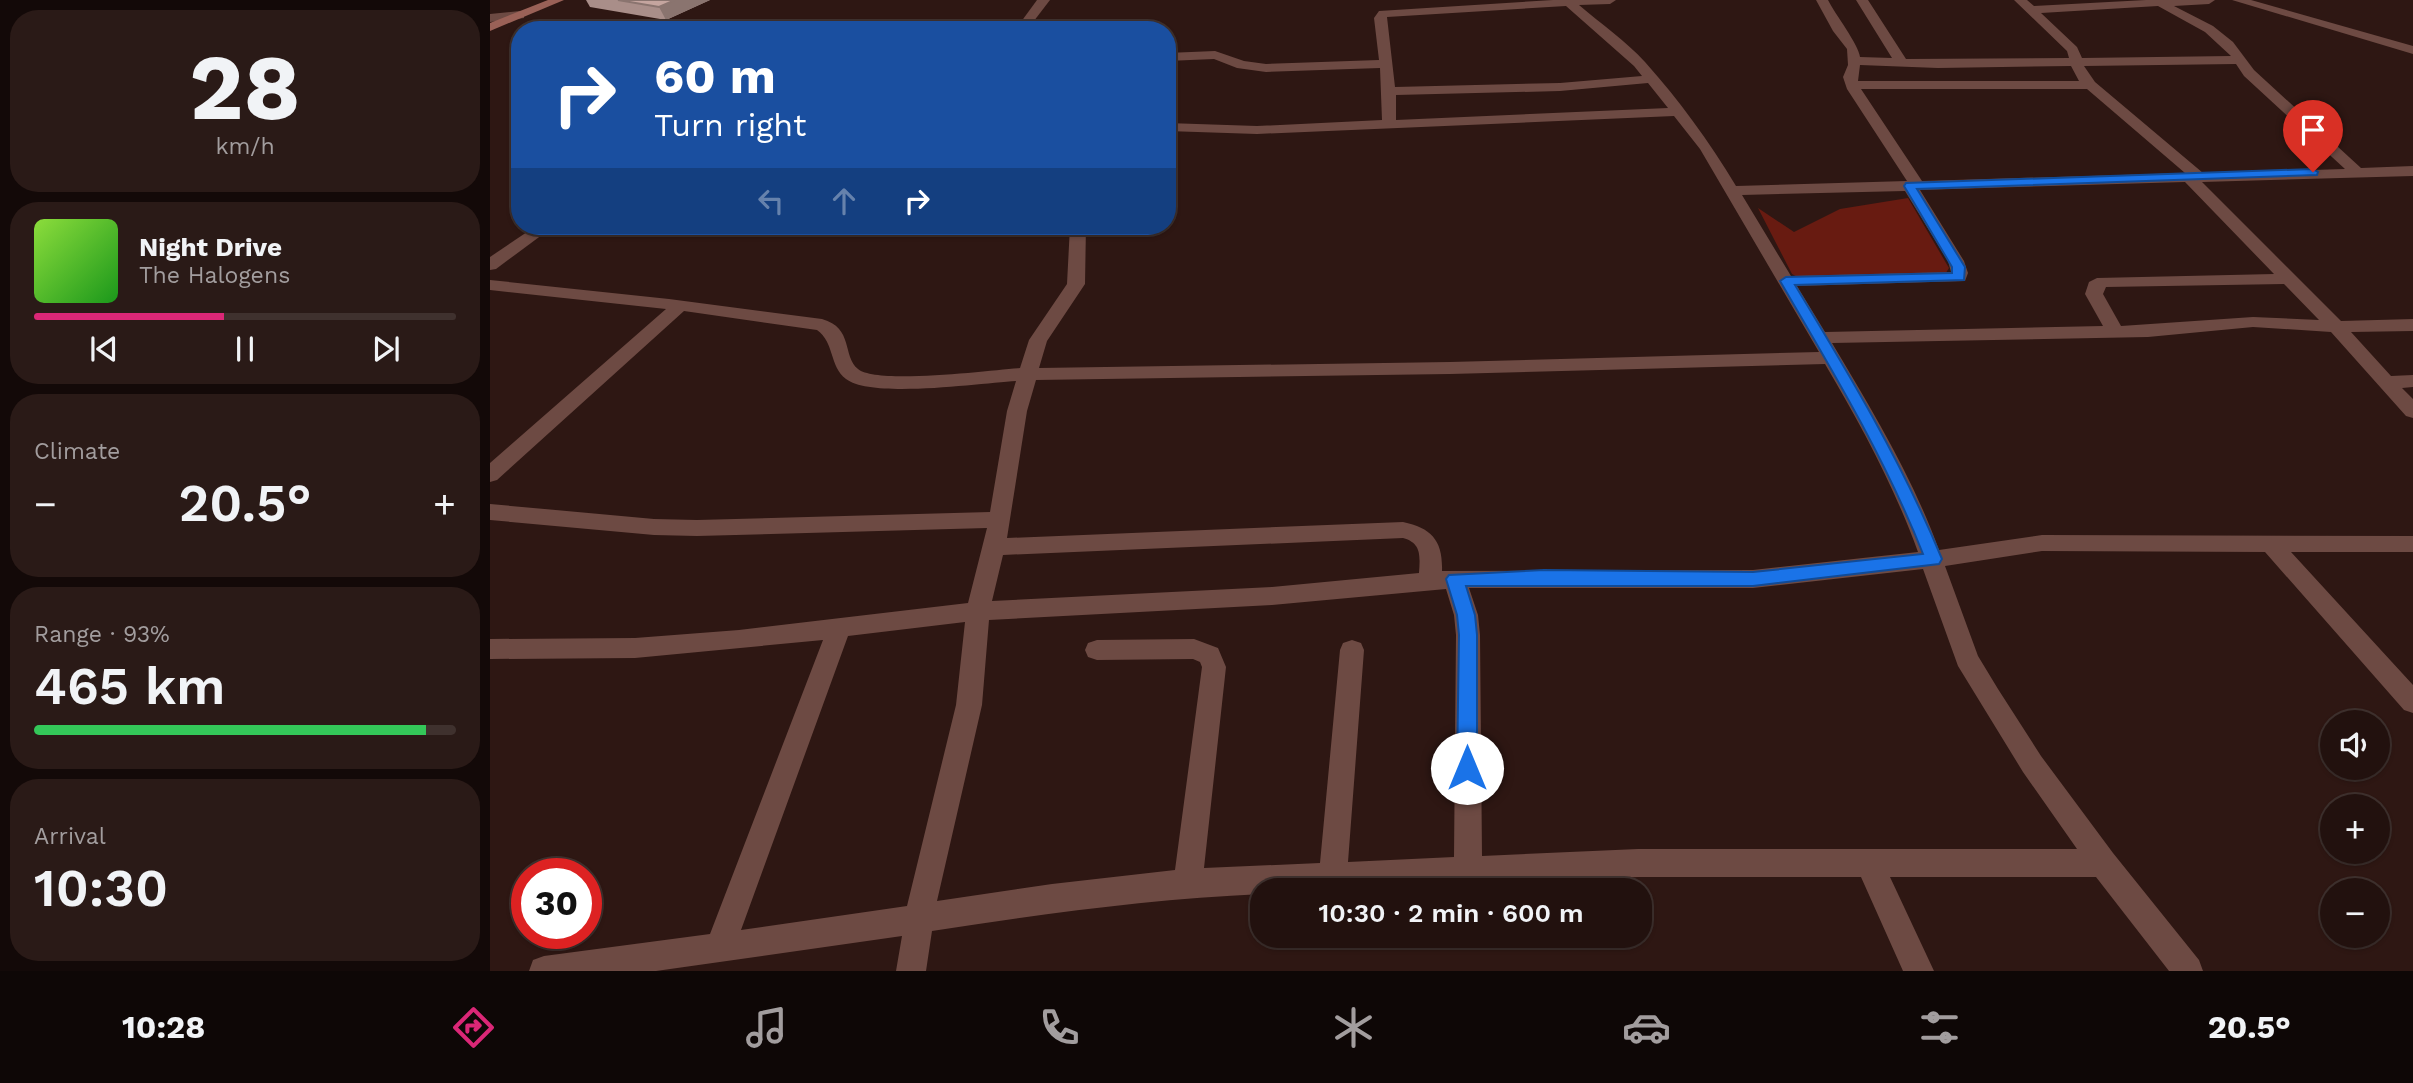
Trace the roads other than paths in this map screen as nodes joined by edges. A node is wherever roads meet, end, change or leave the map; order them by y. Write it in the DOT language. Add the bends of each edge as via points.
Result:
graph roads {
  1 [pos="543,0"];
  2 [pos="558,0"];
  3 [pos="1044,0"];
  4 [pos="1610,0"];
  5 [pos="1822,0"];
  6 [pos="1862,0"];
  7 [pos="2020,0"];
  8 [pos="2209,0"];
  9 [pos="2238,0"];
  10 [pos="2258,0"];
  11 [pos="1569,2"];
  12 [pos="2160,4"];
  13 [pos="2031,10"];
  14 [pos="492,20"];
  15 [pos="1026,21"];
  16 [pos="2413,44"];
  17 [pos="2413,50"];
  18 [pos="1176,57"];
  19 [pos="2241,60"];
  20 [pos="1854,61"];
  21 [pos="1901,62"];
  22 [pos="2079,63"];
  23 [pos="1387,64"];
  24 [pos="1653,79"];
  25 [pos="1852,85"];
  26 [pos="2090,85"];
  27 [pos="1390,91"];
  28 [pos="1679,112"];
  29 [pos="1389,124"];
  30 [pos="1176,127"];
  31 [pos="2356,171"];
  32 [pos="2411,173"];
  33 [pos="2195,178"];
  34 [pos="1914,186"];
  35 [pos="1733,191"];
  36 [pos="533,235"];
  37 [pos="1074,235"];
  38 [pos="490,265"];
  39 [pos="2289,279"];
  40 [pos="1786,281"];
  41 [pos="490,285"];
  42 [pos="680,306"];
  43 [pos="2413,325"];
  44 [pos="2336,327"];
  45 [pos="2115,331"];
  46 [pos="1820,338"];
  47 [pos="1831,358"];
  48 [pos="1028,374"];
  49 [pos="2413,381"];
  50 [pos="2387,382"];
  51 [pos="2413,411"];
  52 [pos="490,475"];
  53 [pos="490,512"];
  54 [pos="999,520"];
  55 [pos="2269,542"];
  56 [pos="2413,544"];
  57 [pos="994,547"];
  58 [pos="1933,559"];
  59 [pos="1443,581"];
  60 [pos="978,611"];
  61 [pos="839,628"];
  62 [pos="490,649"];
  63 [pos="1097,650"];
  64 [pos="1352,650"];
  65 [pos="2413,702"];
  66 [pos="1869,863"];
  67 [pos="2103,863"];
  68 [pos="1468,870"];
  69 [pos="1333,877"];
  70 [pos="1188,883"];
  71 [pos="919,918"];
  72 [pos="719,948"];
  73 [pos="544,971"];
  74 [pos="911,971"];
  75 [pos="1919,971"];
  76 [pos="2188,971"];
  1 -- 14 [label="main road"];
  2 -- 14 [label="main road"];
  3 -- 15 [label="street"];
  4 -- 11 [label="street"];
  5 -- 20 [label="street" via="1853,48"];
  6 -- 21 [label="street"];
  7 -- 13 [label="street"];
  8 -- 12 [label="street"];
  9 -- 17 [label="street"];
  10 -- 16 [label="street"];
  11 -- 23 [label="street" via="1383,14"];
  11 -- 24 [label="street"];
  12 -- 13 [label="street"];
  12 -- 19 [label="street" via="2208,29"];
  13 -- 22 [label="street" via="2067,44"];
  18 -- 23 [label="street" via="1215,55 1266,68"];
  19 -- 22 [label="street"];
  19 -- 31 [label="street" via="2249,73"];
  20 -- 21 [label="street"];
  20 -- 25 [label="street"];
  21 -- 22 [label="street"];
  22 -- 26 [label="street" via="2080,73"];
  23 -- 27 [label="street"];
  24 -- 27 [label="street" via="1560,87"];
  24 -- 28 [label="street"];
  25 -- 26 [label="street"];
  25 -- 34 [label="street"];
  26 -- 33 [label="street"];
  27 -- 29 [label="street"];
  28 -- 29 [label="street"];
  28 -- 35 [label="street"];
  29 -- 30 [label="street" via="1244,130"];
  31 -- 32 [label="street"];
  31 -- 33 [label="street"];
  33 -- 34 [label="street"];
  33 -- 39 [label="street"];
  34 -- 35 [label="street"];
  34 -- 40 [label="street" via="1959,267 1959,277"];
  35 -- 40 [label="street"];
  36 -- 38 [label="street"];
  37 -- 48 [label="street" via="1076,284 1038,340"];
  39 -- 44 [label="street"];
  39 -- 45 [label="street" via="2103,282 2095,286 2094,294"];
  40 -- 46 [label="street"];
  41 -- 42 [label="street"];
  42 -- 48 [label="street" via="821,325 839,343 845,367 869,381 927,382"];
  42 -- 52 [label="street"];
  43 -- 44 [label="street"];
  44 -- 45 [label="street" via="2253,322"];
  44 -- 50 [label="street"];
  45 -- 46 [label="street"];
  46 -- 47 [label="street"];
  47 -- 48 [label="street"];
  47 -- 58 [label="street" via="1871,425"];
  48 -- 54 [label="street" via="1010,442"];
  49 -- 50 [label="street"];
  50 -- 51 [label="street"];
  53 -- 54 [label="street" via="697,528"];
  54 -- 57 [label="street"];
  55 -- 56 [label="street"];
  55 -- 58 [label="street" via="2042,543"];
  55 -- 65 [label="street"];
  57 -- 59 [label="street" via="1404,530 1419,532 1427,540"];
  57 -- 60 [label="street"];
  58 -- 59 [label="street" via="1753,579"];
  58 -- 67 [label="street" via="1967,659 2032,764"];
  59 -- 60 [label="street" via="1283,596"];
  59 -- 68 [label="street" via="1466,615 1468,635"];
  60 -- 61 [label="street"];
  60 -- 71 [label="street" via="969,705"];
  61 -- 62 [label="street" via="635,648"];
  61 -- 72 [label="street"];
  63 -- 70 [label="street" via="1194,649 1209,655 1214,667"];
  64 -- 69 [label="street"];
  66 -- 67 [label="street"];
  66 -- 68 [label="street" via="1639,863"];
  66 -- 75 [label="street"];
  67 -- 76 [label="street"];
  68 -- 69 [label="street"];
  69 -- 70 [label="street"];
  70 -- 71 [label="street"];
  71 -- 72 [label="street"];
  71 -- 74 [label="street"];
  72 -- 73 [label="street"];
}
